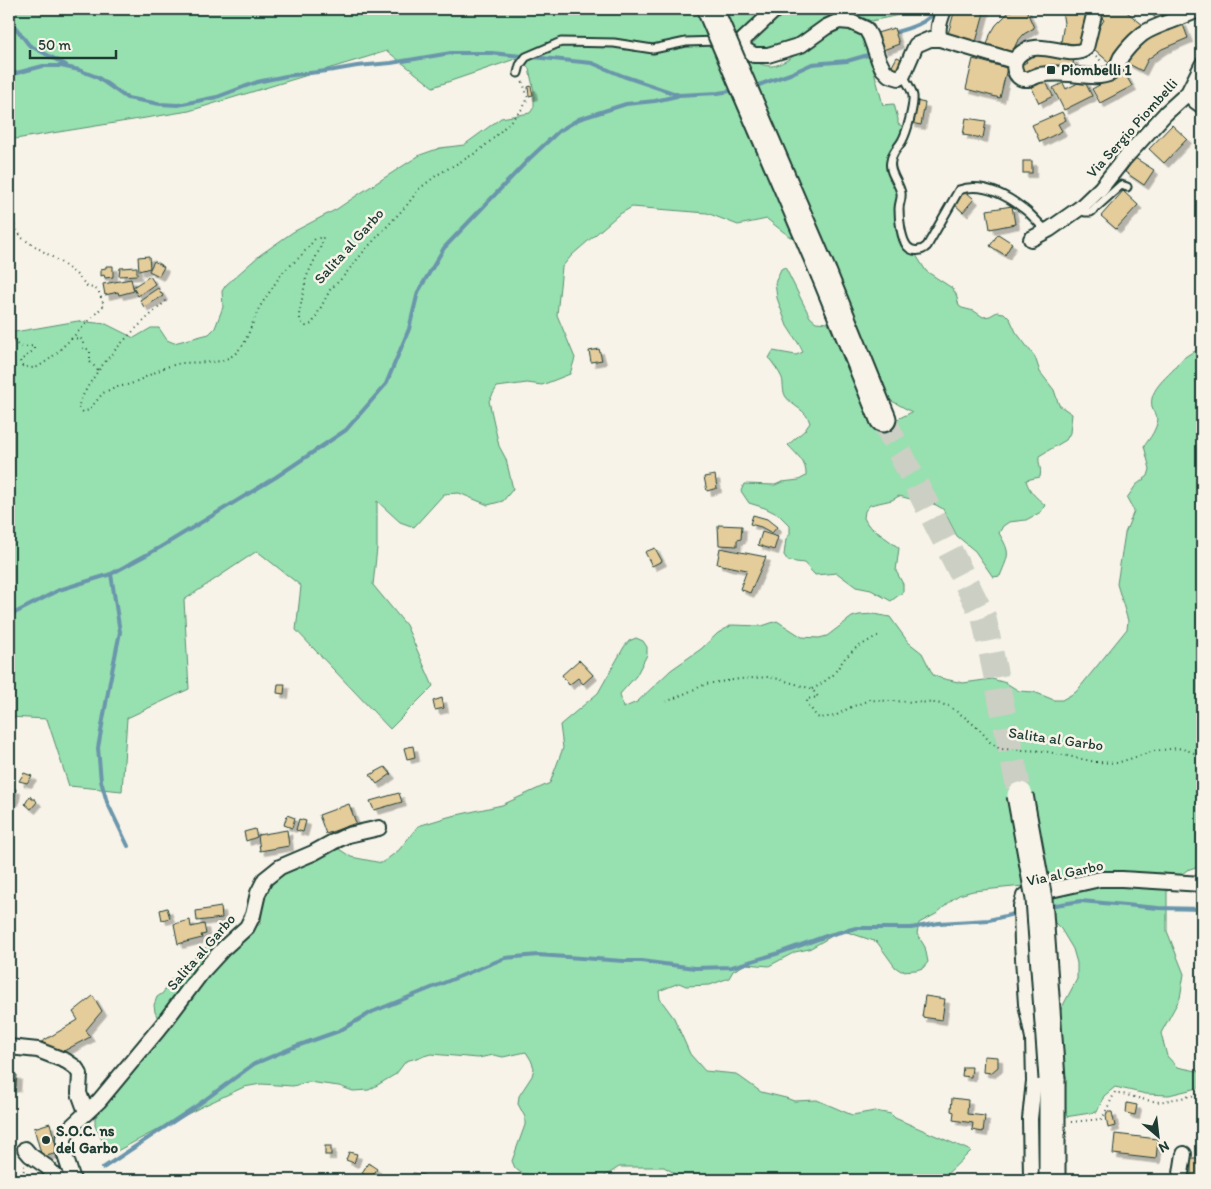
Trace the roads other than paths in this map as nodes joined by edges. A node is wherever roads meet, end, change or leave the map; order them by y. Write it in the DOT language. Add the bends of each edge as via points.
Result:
graph roads {
  1 [pos="710,9"];
  2 [pos="776,9"];
  3 [pos="944,9"];
  4 [pos="1098,9"];
  5 [pos="1201,9"];
  6 [pos="940,39"];
  7 [pos="743,40"];
  8 [pos="1014,61"];
  9 [pos="1202,65"];
  10 [pos="518,74"];
  11 [pos="903,75"];
  12 [pos="1188,93"];
  13 [pos="1202,106"];
  14 [pos="1127,187"];
  15 [pos="1080,208"];
  16 [pos="1050,229"];
  17 [pos="1031,239"];
  18 [pos="883,419"];
  19 [pos="1020,795"];
  20 [pos="379,828"];
  21 [pos="1202,884"];
  22 [pos="9,1047"];
  23 [pos="86,1112"];
  24 [pos="25,1149"];
  25 [pos="1184,1154"];
  26 [pos="59,1180"];
  27 [pos="72,1180"];
  28 [pos="1029,1180"];
  29 [pos="1052,1180"];
  30 [pos="1180,1180"];
  1 -- 18 [label="highway, bridge"];
  2 -- 7 [label="street"];
  3 -- 6 [label="street" via="939,24"];
  4 -- 8 [label="street" via="1083,50 1032,48"];
  5 -- 8 [label="street" via="1140,36 1120,58 1113,72 1106,75 1055,72 1023,79 1015,71"];
  6 -- 8 [label="street"];
  6 -- 11 [label="street" via="916,45"];
  7 -- 10 [label="lane" via="686,42 653,49 614,43 561,42 526,57"];
  7 -- 11 [label="street" via="744,49 754,55 768,55 801,45 840,21 851,22 866,29 883,69 899,78"];
  9 -- 12 [label="street, Via Sergio Piombelli"];
  11 -- 16 [label="lane" via="913,96 910,119 890,163 901,192 901,230 908,247 919,251 927,246 959,190 965,188 992,191 1026,210 1044,228"];
  12 -- 13 [label="street"];
  12 -- 15 [label="street, Via Sergio Piombelli"];
  14 -- 15 [label="lane, Via Sergio Piombelli" via="1121,185 1091,212"];
  15 -- 16 [label="street, Via Sergio Piombelli"];
  16 -- 17 [label="street, Via Sergio Piombelli"];
  19 -- 29 [label="highway, bridge" via="1039,898 1052,1079"];
  20 -- 23 [label="street, Salita al Garbo" via="348,835 273,872 258,893 247,927 202,972 113,1085"];
  21 -- 28 [label="street, Via al Garbo" via="1100,879 1024,896 1021,906 1022,943 1026,1004 1033,1038 1034,1081"];
  22 -- 23 [label="street" via="38,1050 75,1066 80,1074 79,1093"];
  23 -- 27 [label="street, Salita al Garbo" via="70,1127 64,1138 64,1152"];
  24 -- 26 [label="street"];
  25 -- 30 [label="street"];
}
